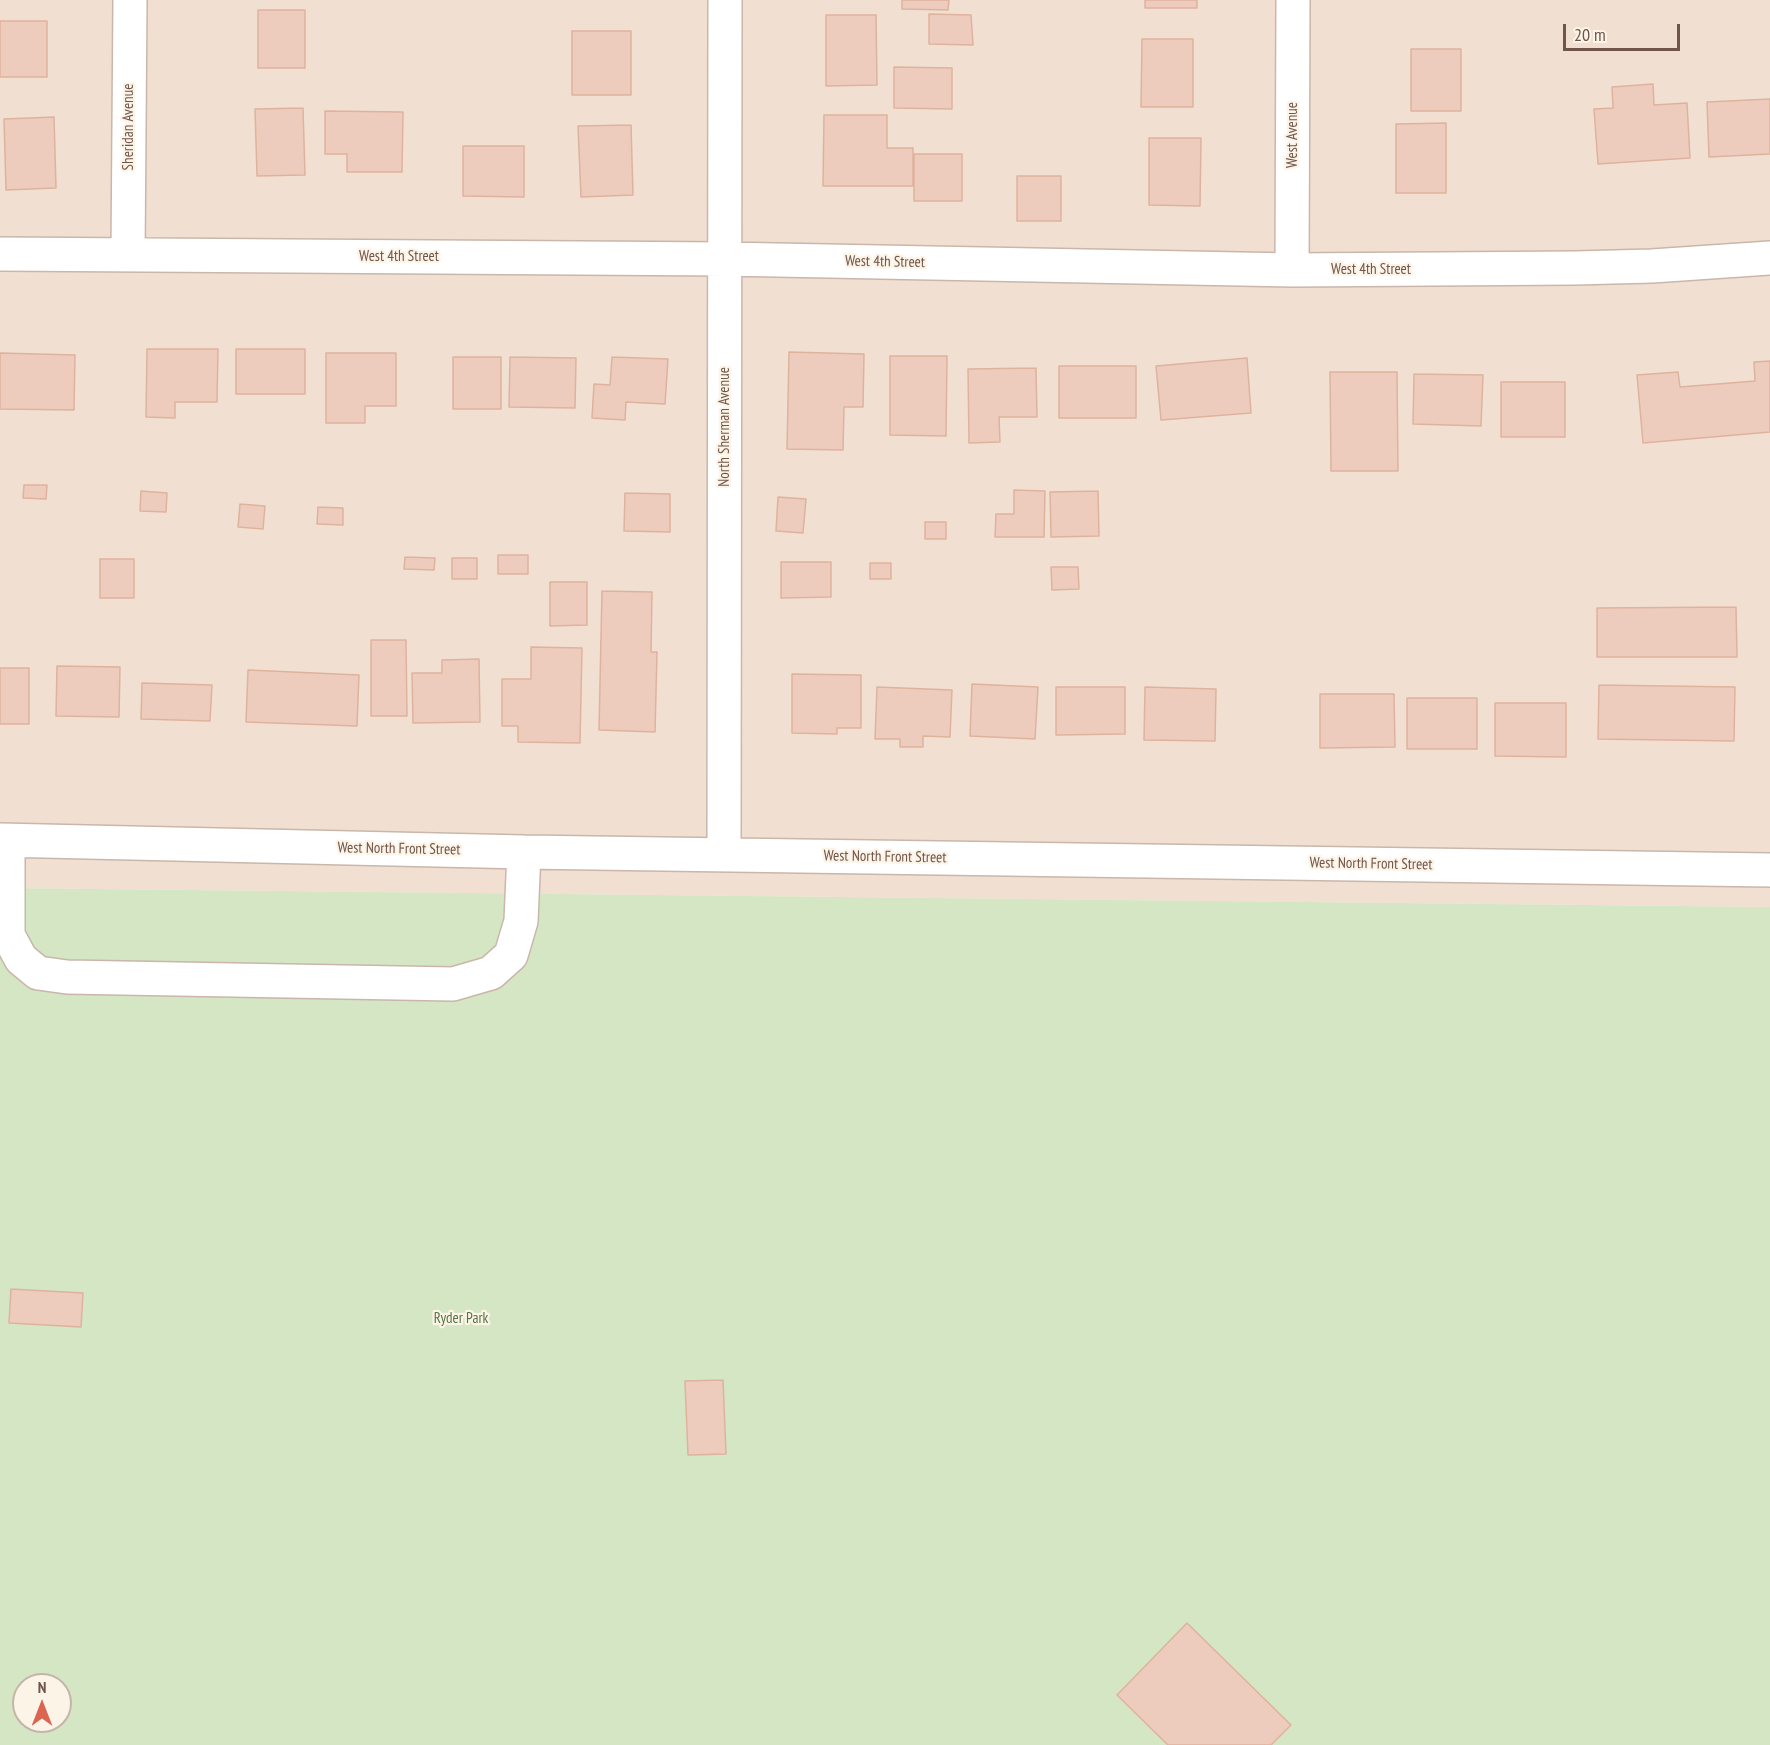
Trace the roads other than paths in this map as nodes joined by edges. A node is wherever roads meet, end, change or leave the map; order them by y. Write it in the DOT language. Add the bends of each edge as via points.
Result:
graph roads {
  1 [pos="130,0"];
  2 [pos="725,0"];
  3 [pos="1293,0"];
  4 [pos="0,254"];
  5 [pos="128,255"];
  6 [pos="1770,258"];
  7 [pos="725,259"];
  8 [pos="1292,270"];
  9 [pos="4,841"];
  10 [pos="524,852"];
  11 [pos="724,855"];
  12 [pos="1770,870"];
  1 -- 5 [label="street, Sheridan Avenue"];
  2 -- 7 [label="street, North Sherman Avenue"];
  3 -- 8 [label="street, West Avenue"];
  4 -- 5 [label="street, West 4th Street"];
  5 -- 7 [label="street, West 4th Street"];
  6 -- 8 [label="street, West 4th Street" via="1564,269"];
  7 -- 8 [label="street, West 4th Street"];
  7 -- 11 [label="street, North Sherman Avenue"];
  9 -- 10 [label="street, West North Front Street"];
  9 -- 10 [label="street" via="8,935 21,959 38,973 67,977 453,984 491,973 511,955 521,921"];
  10 -- 11 [label="street, West North Front Street"];
  11 -- 12 [label="street, West North Front Street"];
}
